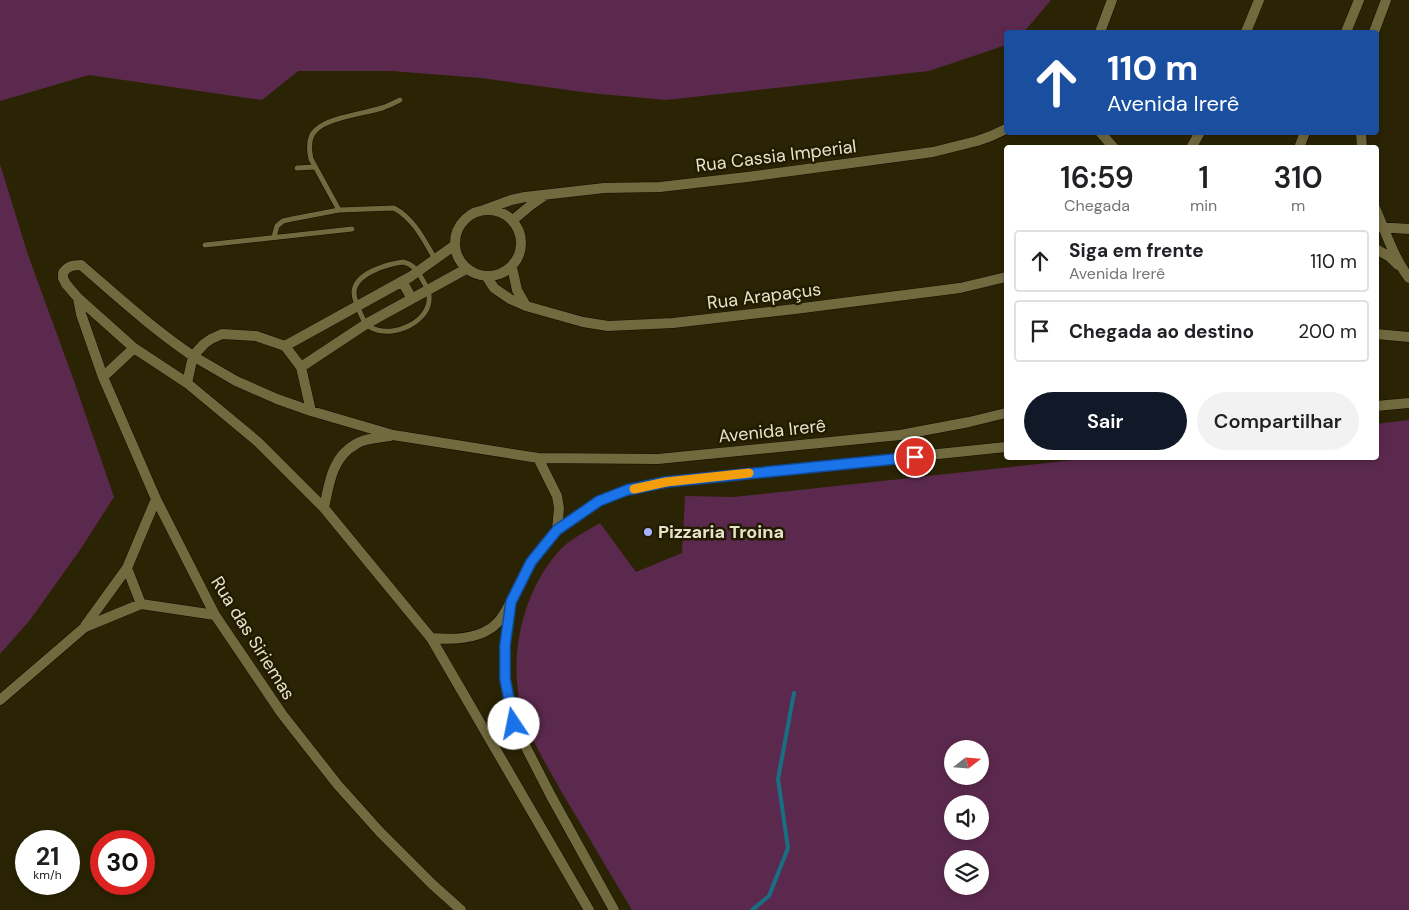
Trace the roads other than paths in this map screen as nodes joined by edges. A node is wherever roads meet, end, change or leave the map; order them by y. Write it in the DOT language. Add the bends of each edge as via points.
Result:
graph roads {
  1 [pos="1112,0"];
  2 [pos="1258,0"];
  3 [pos="1359,0"];
  4 [pos="1386,0"];
  5 [pos="1101,30"];
  6 [pos="1247,30"];
  7 [pos="1347,30"];
  8 [pos="1375,30"];
  9 [pos="400,100"];
  10 [pos="1004,130"];
  11 [pos="1103,135"];
  12 [pos="1111,145"];
  13 [pos="314,167"];
  14 [pos="297,168"];
  15 [pos="546,195"];
  16 [pos="339,210"];
  17 [pos="484,210"];
  18 [pos="513,220"];
  19 [pos="1380,228"];
  20 [pos="1409,229"];
  21 [pos="352,230"];
  22 [pos="274,237"];
  23 [pos="205,245"];
  24 [pos="455,246"];
  25 [pos="1379,251"];
  26 [pos="435,259"];
  27 [pos="512,267"];
  28 [pos="466,269"];
  29 [pos="1402,269"];
  30 [pos="418,272"];
  31 [pos="487,277"];
  32 [pos="1004,277"];
  33 [pos="1409,278"];
  34 [pos="402,281"];
  35 [pos="428,290"];
  36 [pos="78,298"];
  37 [pos="412,299"];
  38 [pos="357,306"];
  39 [pos="526,306"];
  40 [pos="366,324"];
  41 [pos="1379,334"];
  42 [pos="1409,337"];
  43 [pos="284,346"];
  44 [pos="134,348"];
  45 [pos="193,356"];
  46 [pos="301,367"];
  47 [pos="104,377"];
  48 [pos="187,383"];
  49 [pos="1409,403"];
  50 [pos="1379,406"];
  51 [pos="311,411"];
  52 [pos="1004,413"];
  53 [pos="393,435"];
  54 [pos="1004,447"];
  55 [pos="538,458"];
  56 [pos="156,499"];
  57 [pos="324,508"];
  58 [pos="557,530"];
  59 [pos="127,568"];
  60 [pos="511,602"];
  61 [pos="141,604"];
  62 [pos="215,614"];
  63 [pos="85,626"];
  64 [pos="431,638"];
  65 [pos="0,700"];
  66 [pos="461,910"];
  67 [pos="589,910"];
  68 [pos="614,910"];
  1 -- 5 [label="street"];
  2 -- 6 [label="street"];
  3 -- 7 [label="street"];
  4 -- 8 [label="street"];
  9 -- 13 [label="lane" via="317,128 309,150"];
  10 -- 15 [label="street, Rua Cassia Imperial" via="963,145 897,158 670,186 604,188"];
  11 -- 12 [label="street"];
  13 -- 14 [label="lane"];
  13 -- 16 [label="lane"];
  15 -- 17 [label="street, Rua Cassia Imperial" via="511,200"];
  15 -- 18 [label="street, Rua Cassia Imperial"];
  16 -- 22 [label="lane" via="283,221 277,226"];
  16 -- 26 [label="lane" via="394,208 402,212 418,230"];
  17 -- 18 [label="street" via="495,210"];
  17 -- 24 [label="street" via="466,218 456,235"];
  18 -- 27 [label="street" via="522,239 518,259"];
  19 -- 20 [label="street"];
  19 -- 29 [label="street"];
  21 -- 22 [label="lane"];
  22 -- 23 [label="lane"];
  24 -- 26 [label="street"];
  24 -- 28 [label="street" via="456,254"];
  25 -- 29 [label="street"];
  26 -- 30 [label="street"];
  27 -- 31 [label="street" via="505,273"];
  27 -- 39 [label="street" via="517,290"];
  28 -- 31 [label="street"];
  28 -- 35 [label="street"];
  29 -- 33 [label="street"];
  30 -- 34 [label="street"];
  30 -- 35 [label="lane"];
  30 -- 38 [label="lane" via="403,262 376,269 356,285 354,296"];
  31 -- 39 [label="street, Rua Arapaçus" via="503,295"];
  32 -- 39 [label="street, Rua Arapaçus" via="960,288 673,323 608,326"];
  34 -- 37 [label="street"];
  34 -- 38 [label="street"];
  35 -- 37 [label="street"];
  35 -- 40 [label="lane" via="428,308 410,325 387,332"];
  36 -- 44 [label="street"];
  36 -- 45 [label="street" via="63,278 65,270 74,265 81,266"];
  36 -- 47 [label="street, Rua das Siriemas"];
  37 -- 40 [label="street"];
  38 -- 40 [label="lane"];
  38 -- 43 [label="street"];
  40 -- 46 [label="street"];
  41 -- 42 [label="street"];
  43 -- 45 [label="street" via="256,336 222,334 204,344"];
  43 -- 46 [label="street"];
  44 -- 47 [label="street"];
  44 -- 48 [label="street"];
  45 -- 48 [label="street"];
  45 -- 51 [label="street" via="236,381"];
  46 -- 51 [label="street"];
  47 -- 56 [label="street, Rua das Siriemas"];
  48 -- 57 [label="street" via="258,442"];
  49 -- 50 [label="street"];
  51 -- 53 [label="street"];
  52 -- 55 [label="street, Avenida Irerê" via="900,435 658,459"];
  53 -- 55 [label="street, Avenida Irerê"];
  53 -- 57 [label="street" via="360,442 342,454 332,473"];
  54 -- 58 [label="street" via="666,482 627,490 599,501"];
  55 -- 58 [label="street" via="557,496"];
  56 -- 59 [label="street"];
  56 -- 62 [label="street, Rua das Siriemas"];
  57 -- 64 [label="street"];
  58 -- 60 [label="street" via="531,562"];
  59 -- 61 [label="street"];
  59 -- 63 [label="street"];
  60 -- 64 [label="street" via="498,623 483,633 467,638"];
  60 -- 68 [label="street" via="505,645 505,679 514,724"];
  61 -- 62 [label="street"];
  61 -- 63 [label="street"];
  62 -- 66 [label="street, Rua das Siriemas" via="282,714 337,784 380,832"];
  63 -- 65 [label="street"];
  64 -- 67 [label="street"];
}
